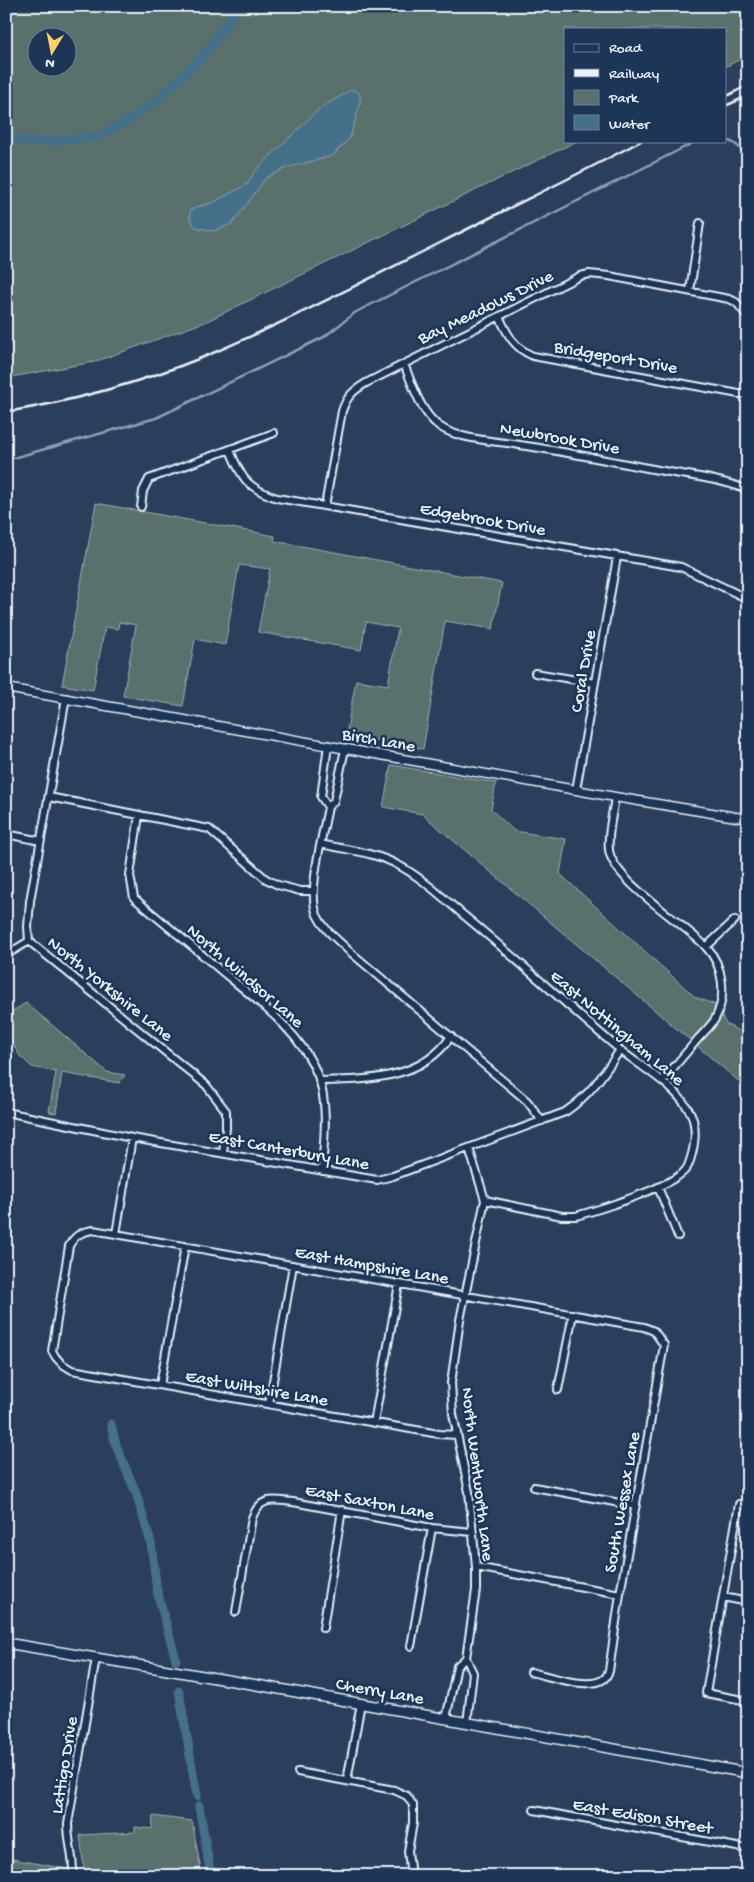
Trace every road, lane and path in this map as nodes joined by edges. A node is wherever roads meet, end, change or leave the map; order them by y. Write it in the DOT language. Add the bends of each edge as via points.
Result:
graph roads {
  1 [pos="700,223"];
  2 [pos="690,291"];
  3 [pos="499,316"];
  4 [pos="748,317"];
  5 [pos="404,364"];
  6 [pos="748,394"];
  7 [pos="274,433"];
  8 [pos="230,450"];
  9 [pos="748,490"];
  10 [pos="324,506"];
  11 [pos="141,507"];
  12 [pos="617,557"];
  13 [pos="748,599"];
  14 [pos="535,673"];
  15 [pos="595,683"];
  16 [pos="6,688"];
  17 [pos="66,698"];
  18 [pos="328,746"];
  19 [pos="345,749"];
  20 [pos="576,790"];
  21 [pos="49,797"];
  22 [pos="616,797"];
  23 [pos="328,807"];
  24 [pos="139,815"];
  25 [pos="748,819"];
  26 [pos="6,834"];
  27 [pos="41,841"];
  28 [pos="321,844"];
  29 [pos="313,891"];
  30 [pos="735,920"];
  31 [pos="29,941"];
  32 [pos="706,947"];
  33 [pos="6,956"];
  34 [pos="451,1036"];
  35 [pos="620,1050"];
  36 [pos="320,1081"];
  37 [pos="662,1081"];
  38 [pos="6,1112"];
  39 [pos="542,1121"];
  40 [pos="132,1138"];
  41 [pos="469,1148"];
  42 [pos="223,1153"];
  43 [pos="322,1171"];
  44 [pos="658,1187"];
  45 [pos="485,1200"];
  46 [pos="116,1234"];
  47 [pos="678,1236"];
  48 [pos="184,1246"];
  49 [pos="293,1265"];
  50 [pos="399,1284"];
  51 [pos="465,1296"];
  52 [pos="573,1314"];
  53 [pos="656,1332"];
  54 [pos="55,1358"];
  55 [pos="160,1385"];
  56 [pos="558,1390"];
  57 [pos="269,1404"];
  58 [pos="374,1423"];
  59 [pos="457,1434"];
  60 [pos="534,1487"];
  61 [pos="636,1506"];
  62 [pos="748,1506"];
  63 [pos="342,1510"];
  64 [pos="432,1528"];
  65 [pos="472,1532"];
  66 [pos="476,1568"];
  67 [pos="620,1594"];
  68 [pos="722,1597"];
  69 [pos="748,1602"];
  70 [pos="236,1612"];
  71 [pos="323,1628"];
  72 [pos="6,1643"];
  73 [pos="411,1646"];
  74 [pos="96,1658"];
  75 [pos="466,1658"];
  76 [pos="531,1672"];
  77 [pos="748,1701"];
  78 [pos="361,1703"];
  79 [pos="446,1719"];
  80 [pos="467,1722"];
  81 [pos="298,1772"];
  82 [pos="748,1773"];
  83 [pos="347,1781"];
  84 [pos="534,1810"];
  85 [pos="748,1849"];
  86 [pos="74,1876"];
  87 [pos="411,1876"];
  1 -- 2 [label="street"];
  2 -- 3 [label="street, Bay Meadows Drive" via="589,274"];
  2 -- 4 [label="street, Bay Meadows Drive" via="736,302"];
  3 -- 5 [label="street, Bay Meadows Drive"];
  3 -- 6 [label="street, Bridgeport Drive" via="510,340 534,356"];
  5 -- 9 [label="street, Newbrook Drive" via="432,420 457,435 709,479"];
  5 -- 10 [label="street, Bay Meadows Drive" via="351,392 345,401"];
  7 -- 8 [label="street"];
  8 -- 10 [label="street, Edgebrook Drive" via="240,471 255,490 277,498"];
  8 -- 11 [label="street" via="149,479"];
  10 -- 12 [label="street, Edgebrook Drive"];
  12 -- 13 [label="street, Edgebrook Drive" via="681,568"];
  12 -- 15 [label="street, Coral Drive"];
  14 -- 15 [label="street"];
  15 -- 20 [label="street, Coral Drive"];
  16 -- 17 [label="street, Birch Lane"];
  17 -- 18 [label="street, Birch Lane"];
  17 -- 21 [label="street, North Yorkshire Lane"];
  18 -- 19 [label="street, Birch Lane"];
  18 -- 23 [label="street" via="321,797"];
  19 -- 20 [label="street, Birch Lane"];
  19 -- 23 [label="street" via="334,801"];
  20 -- 22 [label="street, Birch Lane"];
  21 -- 24 [label="street"];
  21 -- 27 [label="street, North Yorkshire Lane"];
  22 -- 25 [label="street, Birch Lane"];
  22 -- 32 [label="street" via="609,839 612,860 631,884"];
  23 -- 28 [label="street"];
  24 -- 29 [label="street" via="209,829 266,878 278,885"];
  24 -- 36 [label="street, North Windsor Lane" via="130,875 134,898 280,1022 306,1051"];
  26 -- 27 [label="street"];
  27 -- 31 [label="street, North Yorkshire Lane" via="30,902"];
  28 -- 29 [label="street"];
  28 -- 35 [label="street, East Nottingham Lane" via="375,856 416,876"];
  29 -- 34 [label="street" via="317,915 326,929"];
  30 -- 32 [label="street"];
  31 -- 33 [label="street"];
  31 -- 42 [label="street, North Yorkshire Lane" via="206,1086 226,1111"];
  32 -- 37 [label="street" via="721,976 720,1008 714,1021"];
  34 -- 36 [label="street" via="432,1057 408,1070 362,1080"];
  34 -- 39 [label="street" via="527,1100"];
  35 -- 37 [label="street, East Nottingham Lane"];
  35 -- 39 [label="street, East Canterbury Lane" via="580,1102"];
  36 -- 43 [label="street, North Windsor Lane" via="324,1114"];
  37 -- 44 [label="street, East Nottingham Lane" via="686,1106 692,1116 695,1134 688,1168"];
  38 -- 40 [label="street, East Canterbury Lane"];
  39 -- 41 [label="street, East Canterbury Lane"];
  40 -- 42 [label="street, East Canterbury Lane"];
  40 -- 46 [label="street"];
  41 -- 43 [label="street, East Canterbury Lane" via="377,1180"];
  41 -- 45 [label="street, North Wentworth Lane"];
  42 -- 43 [label="street, East Canterbury Lane"];
  44 -- 45 [label="street, East Nottingham Lane" via="576,1216"];
  44 -- 47 [label="street"];
  45 -- 51 [label="street, North Wentworth Lane"];
  46 -- 48 [label="street, East Hampshire Lane"];
  46 -- 54 [label="street, East Hampshire Lane" via="93,1230 82,1232 69,1246 52,1351"];
  48 -- 49 [label="street, East Hampshire Lane"];
  48 -- 55 [label="street"];
  49 -- 50 [label="street, East Hampshire Lane"];
  49 -- 57 [label="street"];
  50 -- 51 [label="street, East Hampshire Lane"];
  50 -- 58 [label="street"];
  51 -- 52 [label="street, East Hampshire Lane"];
  51 -- 59 [label="street, North Wentworth Lane" via="452,1384"];
  52 -- 53 [label="street, East Hampshire Lane"];
  52 -- 56 [label="street"];
  53 -- 61 [label="street, South Wessex Lane" via="664,1345"];
  54 -- 55 [label="street, East Wiltshire Lane" via="72,1370"];
  55 -- 57 [label="street, East Wiltshire Lane"];
  57 -- 58 [label="street, East Wiltshire Lane"];
  58 -- 59 [label="street, East Wiltshire Lane"];
  59 -- 65 [label="street, North Wentworth Lane" via="469,1492"];
  60 -- 61 [label="street"];
  61 -- 67 [label="street, South Wessex Lane"];
  62 -- 68 [label="street" via="739,1504"];
  63 -- 64 [label="street, East Saxton Lane"];
  63 -- 70 [label="street, East Saxton Lane" via="273,1500 255,1509"];
  63 -- 71 [label="street"];
  64 -- 65 [label="street, East Saxton Lane"];
  64 -- 73 [label="street"];
  65 -- 66 [label="street, North Wentworth Lane"];
  66 -- 67 [label="street"];
  66 -- 75 [label="street, North Wentworth Lane"];
  67 -- 76 [label="street, South Wessex Lane" via="609,1671 604,1678 582,1684"];
  68 -- 69 [label="street"];
  68 -- 77 [label="street" via="706,1693"];
  72 -- 74 [label="main road, Cherry Lane"];
  74 -- 78 [label="main road, Cherry Lane"];
  74 -- 86 [label="street, Lattigo Drive" via="68,1824"];
  75 -- 79 [label="street, North Wentworth Lane" via="457,1666"];
  75 -- 80 [label="street, North Wentworth Lane" via="473,1673"];
  78 -- 79 [label="main road, Cherry Lane"];
  78 -- 83 [label="street"];
  79 -- 80 [label="main road, Cherry Lane"];
  80 -- 82 [label="main road, Cherry Lane"];
  81 -- 83 [label="street"];
  83 -- 87 [label="street" via="394,1790 407,1796 413,1806 408,1852"];
  84 -- 85 [label="street, East Edison Street"];
}
